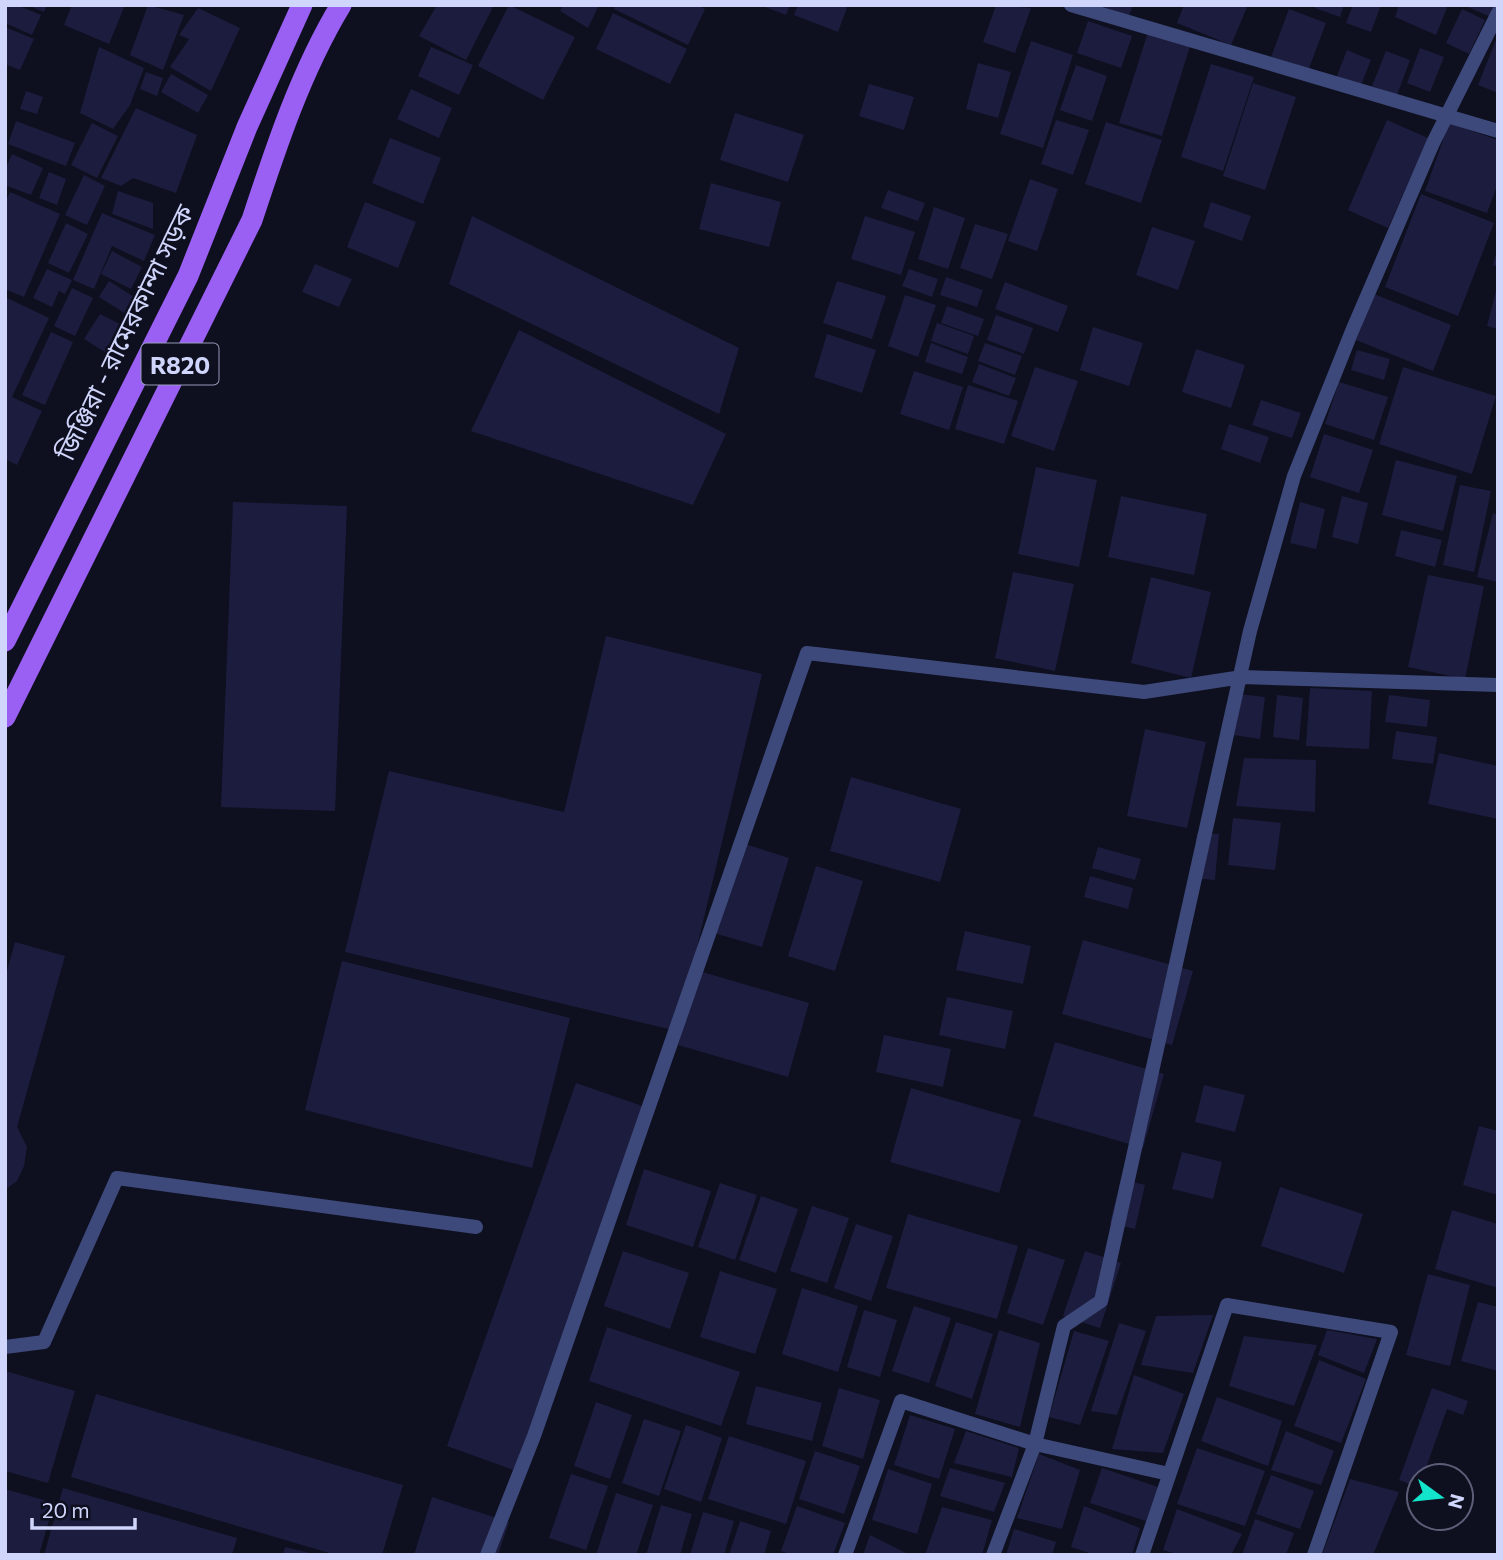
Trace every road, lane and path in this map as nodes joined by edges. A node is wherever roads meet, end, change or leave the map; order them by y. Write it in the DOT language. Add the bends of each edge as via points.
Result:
graph roads {
  1 [pos="303,5"];
  2 [pos="341,5"];
  3 [pos="1071,5"];
  4 [pos="1498,13"];
  5 [pos="1448,115"];
  6 [pos="1498,131"];
  7 [pos="19,613"];
  8 [pos="48,630"];
  9 [pos="5,641"];
  10 [pos="1242,677"];
  11 [pos="1498,685"];
  12 [pos="5,718"];
  13 [pos="476,1227"];
  14 [pos="5,1347"];
  15 [pos="1035,1444"];
  16 [pos="1169,1475"];
  17 [pos="487,1555"];
  18 [pos="845,1555"];
  19 [pos="993,1555"];
  20 [pos="1142,1555"];
  21 [pos="1314,1555"];
  1 -- 7 [label="main road, জিঞ্জিরা - রামেরকান্দা সড়ক / R820" via="247,127 188,276"];
  2 -- 8 [label="main road, R820" via="278,138 252,220"];
  3 -- 5 [label="street"];
  4 -- 5 [label="street"];
  5 -- 6 [label="street"];
  5 -- 10 [label="street" via="1352,331 1294,476 1257,603"];
  7 -- 8 [label="main road"];
  7 -- 9 [label="main road, জিঞ্জিরা - রামেরকান্দা সড়ক / R820"];
  8 -- 12 [label="main road, R820"];
  10 -- 11 [label="street"];
  10 -- 15 [label="street" via="1101,1301 1064,1325"];
  10 -- 17 [label="street" via="1144,692 807,653 534,1436"];
  13 -- 14 [label="street" via="117,1178 44,1342"];
  15 -- 16 [label="street"];
  15 -- 18 [label="street" via="901,1401"];
  15 -- 19 [label="street"];
  16 -- 20 [label="street"];
  16 -- 21 [label="street" via="1227,1306 1391,1332"];
}
